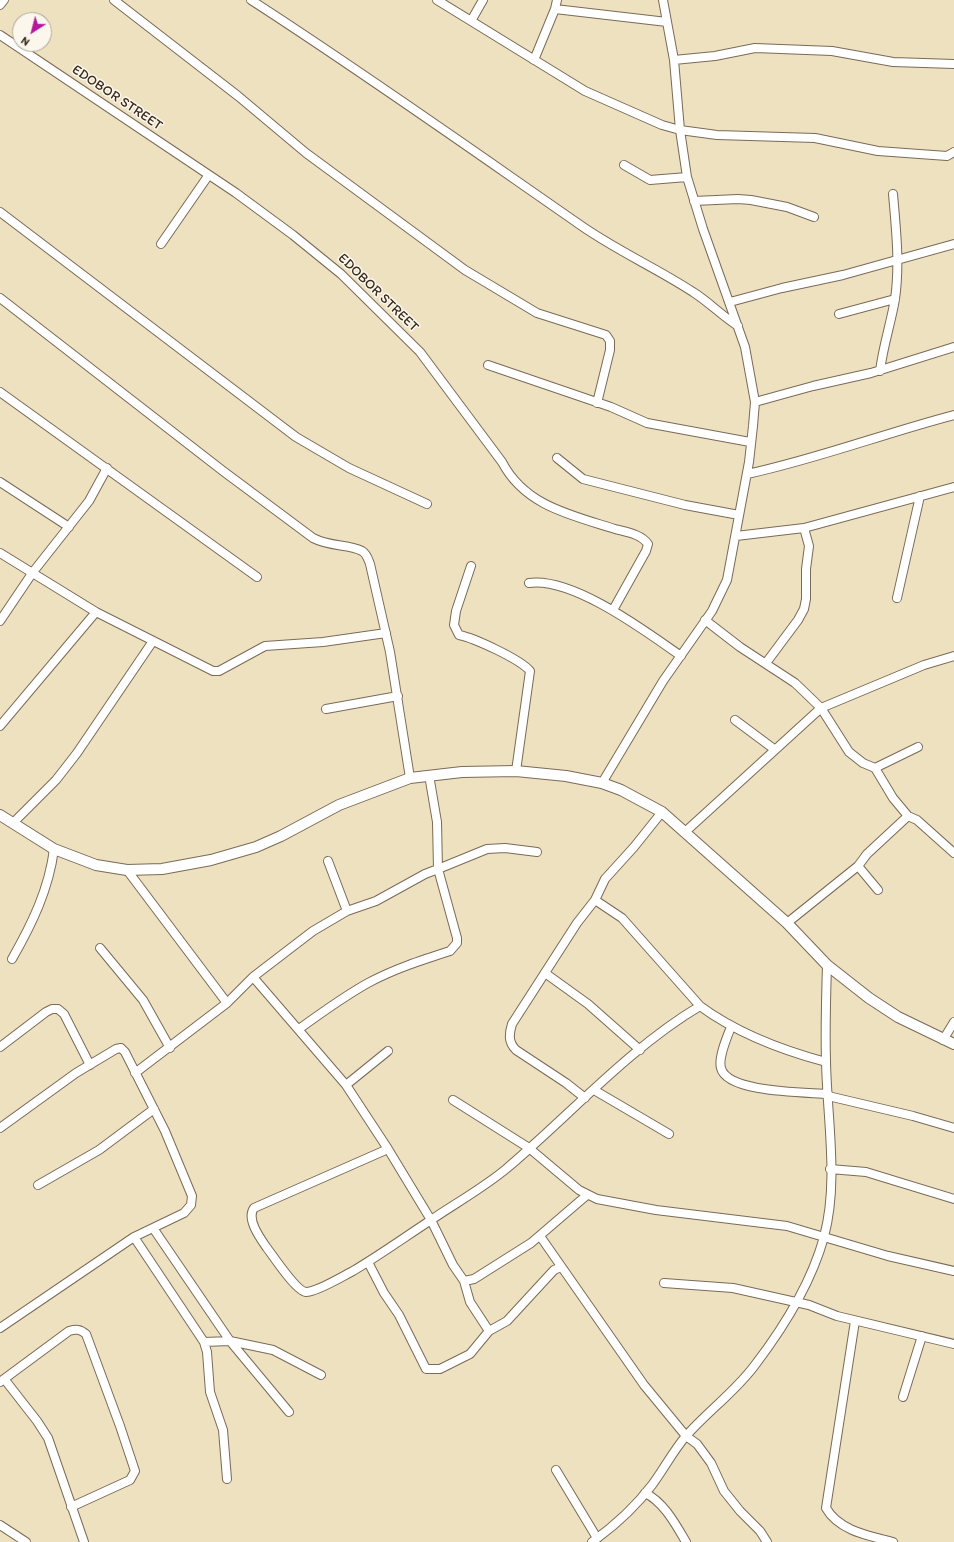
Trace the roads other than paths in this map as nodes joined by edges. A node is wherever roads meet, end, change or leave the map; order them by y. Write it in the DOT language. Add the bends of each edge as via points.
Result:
graph roads {
  1 [pos="4,0"];
  2 [pos="114,0"];
  3 [pos="251,0"];
  4 [pos="438,0"];
  5 [pos="482,0"];
  6 [pos="557,0"];
  7 [pos="663,0"];
  8 [pos="0,5"];
  9 [pos="555,9"];
  10 [pos="471,21"];
  11 [pos="667,22"];
  12 [pos="0,35"];
  13 [pos="534,60"];
  14 [pos="674,60"];
  15 [pos="954,64"];
  16 [pos="680,130"];
  17 [pos="954,152"];
  18 [pos="624,166"];
  19 [pos="208,176"];
  20 [pos="688,177"];
  21 [pos="894,194"];
  22 [pos="694,201"];
  23 [pos="0,212"];
  24 [pos="814,218"];
  25 [pos="161,244"];
  26 [pos="954,244"];
  27 [pos="898,258"];
  28 [pos="0,298"];
  29 [pos="895,299"];
  30 [pos="730,302"];
  31 [pos="839,314"];
  32 [pos="738,326"];
  33 [pos="954,347"];
  34 [pos="488,365"];
  35 [pos="880,371"];
  36 [pos="0,392"];
  37 [pos="755,402"];
  38 [pos="598,403"];
  39 [pos="954,415"];
  40 [pos="750,442"];
  41 [pos="557,458"];
  42 [pos="107,468"];
  43 [pos="747,474"];
  44 [pos="0,482"];
  45 [pos="954,487"];
  46 [pos="920,496"];
  47 [pos="427,504"];
  48 [pos="739,516"];
  49 [pos="69,527"];
  50 [pos="804,528"];
  51 [pos="736,536"];
  52 [pos="0,553"];
  53 [pos="471,566"];
  54 [pos="34,572"];
  55 [pos="257,577"];
  56 [pos="529,583"];
  57 [pos="897,598"];
  58 [pos="614,610"];
  59 [pos="96,612"];
  60 [pos="705,620"];
  61 [pos="0,621"];
  62 [pos="386,633"];
  63 [pos="153,641"];
  64 [pos="681,656"];
  65 [pos="954,656"];
  66 [pos="766,663"];
  67 [pos="398,696"];
  68 [pos="821,708"];
  69 [pos="326,709"];
  70 [pos="735,720"];
  71 [pos="0,726"];
  72 [pos="918,747"];
  73 [pos="774,749"];
  74 [pos="875,768"];
  75 [pos="516,771"];
  76 [pos="429,775"];
  77 [pos="410,778"];
  78 [pos="602,783"];
  79 [pos="662,812"];
  80 [pos="0,815"];
  81 [pos="908,816"];
  82 [pos="13,823"];
  83 [pos="685,832"];
  84 [pos="54,849"];
  85 [pos="538,852"];
  86 [pos="954,853"];
  87 [pos="328,861"];
  88 [pos="858,866"];
  89 [pos="438,869"];
  90 [pos="127,870"];
  91 [pos="878,890"];
  92 [pos="595,900"];
  93 [pos="347,911"];
  94 [pos="787,923"];
  95 [pos="100,948"];
  96 [pos="12,959"];
  97 [pos="827,965"];
  98 [pos="545,973"];
  99 [pos="253,977"];
  100 [pos="227,1003"];
  101 [pos="700,1006"];
  102 [pos="954,1022"];
  103 [pos="731,1027"];
  104 [pos="298,1029"];
  105 [pos="943,1040"];
  106 [pos="954,1044"];
  107 [pos="0,1047"];
  108 [pos="170,1048"];
  109 [pos="388,1050"];
  110 [pos="640,1050"];
  111 [pos="826,1062"];
  112 [pos="90,1065"];
  113 [pos="135,1073"];
  114 [pos="346,1085"];
  115 [pos="594,1090"];
  116 [pos="828,1095"];
  117 [pos="585,1098"];
  118 [pos="453,1100"];
  119 [pos="154,1109"];
  120 [pos="0,1128"];
  121 [pos="954,1128"];
  122 [pos="668,1134"];
  123 [pos="529,1148"];
  124 [pos="388,1149"];
  125 [pos="830,1169"];
  126 [pos="38,1185"];
  127 [pos="587,1195"];
  128 [pos="954,1199"];
  129 [pos="431,1220"];
  130 [pos="153,1228"];
  131 [pos="540,1236"];
  132 [pos="134,1237"];
  133 [pos="824,1238"];
  134 [pos="368,1262"];
  135 [pos="561,1267"];
  136 [pos="954,1271"];
  137 [pos="464,1281"];
  138 [pos="664,1283"];
  139 [pos="796,1303"];
  140 [pos="856,1321"];
  141 [pos="0,1328"];
  142 [pos="489,1331"];
  143 [pos="922,1336"];
  144 [pos="230,1341"];
  145 [pos="204,1342"];
  146 [pos="954,1344"];
  147 [pos="321,1375"];
  148 [pos="3,1381"];
  149 [pos="903,1397"];
  150 [pos="289,1412"];
  151 [pos="686,1436"];
  152 [pos="556,1470"];
  153 [pos="227,1479"];
  154 [pos="645,1493"];
  155 [pos="71,1507"];
  156 [pos="0,1525"];
  157 [pos="595,1540"];
  158 [pos="26,1542"];
  159 [pos="84,1542"];
  160 [pos="686,1542"];
  161 [pos="767,1542"];
  162 [pos="893,1542"];
  1 -- 8 [label="street"];
  2 -- 38 [label="street" via="238,96 306,153 465,270 536,313 606,335 610,341 610,350"];
  3 -- 32 [label="street" via="436,123 611,246 676,281"];
  4 -- 10 [label="street"];
  5 -- 10 [label="street"];
  6 -- 9 [label="street"];
  7 -- 11 [label="street"];
  9 -- 11 [label="street"];
  9 -- 13 [label="street"];
  10 -- 13 [label="street"];
  11 -- 14 [label="street"];
  12 -- 19 [label="street, EDOBOR STREET"];
  13 -- 16 [label="street" via="585,91 662,125"];
  14 -- 15 [label="street" via="715,56 755,48 832,51 893,62"];
  14 -- 16 [label="street"];
  16 -- 17 [label="street" via="815,138 878,150 947,156"];
  16 -- 20 [label="street"];
  18 -- 20 [label="street" via="650,180"];
  19 -- 25 [label="street"];
  19 -- 58 [label="street, EDOBOR STREET" via="236,193 293,235 341,274 369,301 420,352 502,462 510,477 523,490 542,503 565,513 644,539 648,544 646,551"];
  20 -- 22 [label="street"];
  21 -- 27 [label="street"];
  22 -- 24 [label="street" via="738,199 787,207"];
  22 -- 30 [label="street"];
  23 -- 47 [label="street" via="296,437 348,468"];
  26 -- 27 [label="street"];
  27 -- 29 [label="street"];
  27 -- 30 [label="street"];
  28 -- 62 [label="street" via="313,538 329,545 364,553 370,564"];
  29 -- 31 [label="street"];
  29 -- 35 [label="street" via="883,345"];
  30 -- 32 [label="street"];
  32 -- 37 [label="street" via="745,347"];
  33 -- 35 [label="street"];
  34 -- 38 [label="street"];
  35 -- 37 [label="street"];
  36 -- 42 [label="street"];
  37 -- 40 [label="street"];
  38 -- 40 [label="street" via="647,423"];
  39 -- 43 [label="street"];
  40 -- 43 [label="street"];
  41 -- 48 [label="street" via="583,479"];
  42 -- 49 [label="street" via="94,493"];
  42 -- 55 [label="street"];
  43 -- 48 [label="street"];
  44 -- 49 [label="street"];
  45 -- 46 [label="street"];
  46 -- 50 [label="street"];
  46 -- 57 [label="street"];
  48 -- 51 [label="street"];
  49 -- 54 [label="street"];
  50 -- 51 [label="street"];
  50 -- 66 [label="street" via="809,546 804,609"];
  51 -- 60 [label="street" via="727,580"];
  52 -- 54 [label="street"];
  53 -- 75 [label="street" via="456,611 454,625 459,635 470,637 515,659 530,671"];
  54 -- 59 [label="street"];
  54 -- 61 [label="street"];
  56 -- 58 [label="street" via="552,584"];
  58 -- 64 [label="street"];
  59 -- 63 [label="street"];
  59 -- 71 [label="street"];
  60 -- 64 [label="street"];
  60 -- 66 [label="street"];
  62 -- 63 [label="street" via="323,642 265,646 219,671 207,669"];
  62 -- 67 [label="street"];
  63 -- 82 [label="street" via="77,754 56,780"];
  64 -- 78 [label="street" via="663,681"];
  65 -- 68 [label="street" via="917,668"];
  66 -- 68 [label="street" via="795,683"];
  67 -- 69 [label="street"];
  67 -- 77 [label="street"];
  68 -- 73 [label="street"];
  68 -- 74 [label="street" via="849,752 863,763"];
  70 -- 73 [label="street"];
  72 -- 74 [label="street"];
  73 -- 83 [label="street"];
  74 -- 81 [label="street" via="893,798"];
  75 -- 76 [label="street"];
  75 -- 78 [label="street"];
  76 -- 77 [label="street"];
  76 -- 89 [label="street" via="437,822"];
  77 -- 90 [label="street" via="339,805 281,836 236,854 162,869"];
  78 -- 79 [label="street"];
  79 -- 83 [label="street"];
  79 -- 92 [label="street" via="605,878"];
  80 -- 82 [label="street"];
  81 -- 86 [label="street" via="917,820"];
  81 -- 88 [label="street" via="867,854"];
  82 -- 84 [label="street"];
  83 -- 94 [label="street"];
  84 -- 90 [label="street" via="96,864"];
  84 -- 96 [label="street" via="51,870 37,911"];
  85 -- 89 [label="street" via="505,848 487,849"];
  87 -- 93 [label="street"];
  88 -- 91 [label="street"];
  88 -- 94 [label="street"];
  89 -- 93 [label="street" via="376,901"];
  89 -- 104 [label="street" via="457,938 454,947 450,951 369,982"];
  90 -- 100 [label="street"];
  92 -- 98 [label="street"];
  92 -- 101 [label="street" via="622,918"];
  93 -- 99 [label="street" via="313,931"];
  94 -- 97 [label="street"];
  95 -- 108 [label="street" via="142,1000"];
  97 -- 105 [label="street" via="898,1017"];
  97 -- 111 [label="street"];
  98 -- 110 [label="street" via="588,1004"];
  98 -- 117 [label="street" via="512,1024 509,1039 511,1046"];
  99 -- 100 [label="street"];
  99 -- 104 [label="street"];
  100 -- 108 [label="street"];
  101 -- 103 [label="street"];
  101 -- 110 [label="street"];
  102 -- 105 [label="street"];
  103 -- 111 [label="street" via="774,1046"];
  103 -- 116 [label="street" via="720,1067 730,1080 755,1088"];
  104 -- 114 [label="street"];
  105 -- 106 [label="street"];
  107 -- 112 [label="street" via="46,1012 58,1009 64,1014"];
  108 -- 113 [label="street"];
  109 -- 114 [label="street"];
  110 -- 115 [label="street"];
  111 -- 116 [label="street"];
  112 -- 113 [label="street" via="121,1048"];
  112 -- 120 [label="street"];
  113 -- 119 [label="street"];
  114 -- 124 [label="street"];
  115 -- 117 [label="street"];
  115 -- 122 [label="street"];
  116 -- 121 [label="street"];
  116 -- 125 [label="street"];
  117 -- 123 [label="street"];
  118 -- 123 [label="street"];
  119 -- 126 [label="street" via="99,1150"];
  119 -- 130 [label="street" via="188,1185 192,1201 184,1213"];
  123 -- 127 [label="street"];
  123 -- 129 [label="street" via="506,1169"];
  124 -- 129 [label="street"];
  124 -- 134 [label="street" via="254,1208 251,1215 267,1247 302,1291 310,1292"];
  125 -- 128 [label="street" via="866,1172"];
  125 -- 133 [label="street"];
  127 -- 131 [label="street"];
  127 -- 133 [label="street" via="614,1203 656,1210 786,1226"];
  129 -- 134 [label="street"];
  129 -- 137 [label="street" via="453,1265"];
  130 -- 132 [label="street"];
  130 -- 144 [label="street"];
  131 -- 135 [label="street"];
  131 -- 137 [label="street" via="480,1275"];
  132 -- 141 [label="street"];
  132 -- 145 [label="street"];
  133 -- 136 [label="street"];
  133 -- 139 [label="street"];
  134 -- 142 [label="street" via="426,1369 440,1369 470,1354"];
  135 -- 142 [label="street" via="554,1270 507,1321"];
  135 -- 151 [label="street" via="644,1385"];
  137 -- 142 [label="street" via="470,1302"];
  138 -- 139 [label="street" via="733,1288"];
  139 -- 140 [label="street"];
  139 -- 151 [label="street" via="748,1374"];
  140 -- 143 [label="street"];
  140 -- 162 [label="street" via="826,1508 831,1517 842,1525"];
  143 -- 146 [label="street"];
  143 -- 149 [label="street"];
  144 -- 145 [label="street"];
  144 -- 147 [label="street" via="273,1350"];
  144 -- 150 [label="street"];
  145 -- 153 [label="street" via="209,1388 222,1430"];
  148 -- 155 [label="street" via="48,1438"];
  148 -- 155 [label="street" via="69,1331 76,1329 86,1334 135,1471 130,1480"];
  151 -- 154 [label="street"];
  151 -- 161 [label="street" via="697,1444 711,1463 724,1490"];
  152 -- 157 [label="street"];
  154 -- 157 [label="street"];
  154 -- 160 [label="street" via="663,1508"];
  155 -- 159 [label="street"];
  156 -- 158 [label="street"];
}
